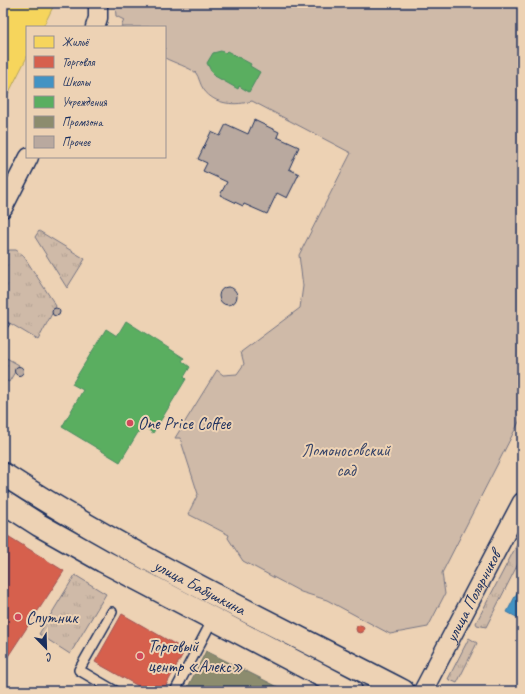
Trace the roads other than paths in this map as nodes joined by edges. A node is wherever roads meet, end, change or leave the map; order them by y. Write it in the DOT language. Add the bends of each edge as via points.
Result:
graph roads {
  1 [pos="98,3"];
  2 [pos="95,26"];
  3 [pos="28,158"];
  4 [pos="5,198"];
  5 [pos="3,474"];
  6 [pos="3,502"];
  7 [pos="522,502"];
  8 [pos="112,612"];
  9 [pos="213,619"];
  10 [pos="115,691"];
  11 [pos="175,691"];
  12 [pos="351,691"];
  13 [pos="403,691"];
  14 [pos="423,691"];
  1 -- 2 [label="street"];
  3 -- 4 [label="street"];
  5 -- 13 [label="street, улица Бабушкина" via="50,504 144,557"];
  6 -- 9 [label="street, улица Бабушкина" via="38,525"];
  7 -- 14 [label="street, улица Полярников"];
  8 -- 10 [label="lane" via="79,670"];
  9 -- 11 [label="lane"];
  9 -- 12 [label="street, улица Бабушкина"];
}
